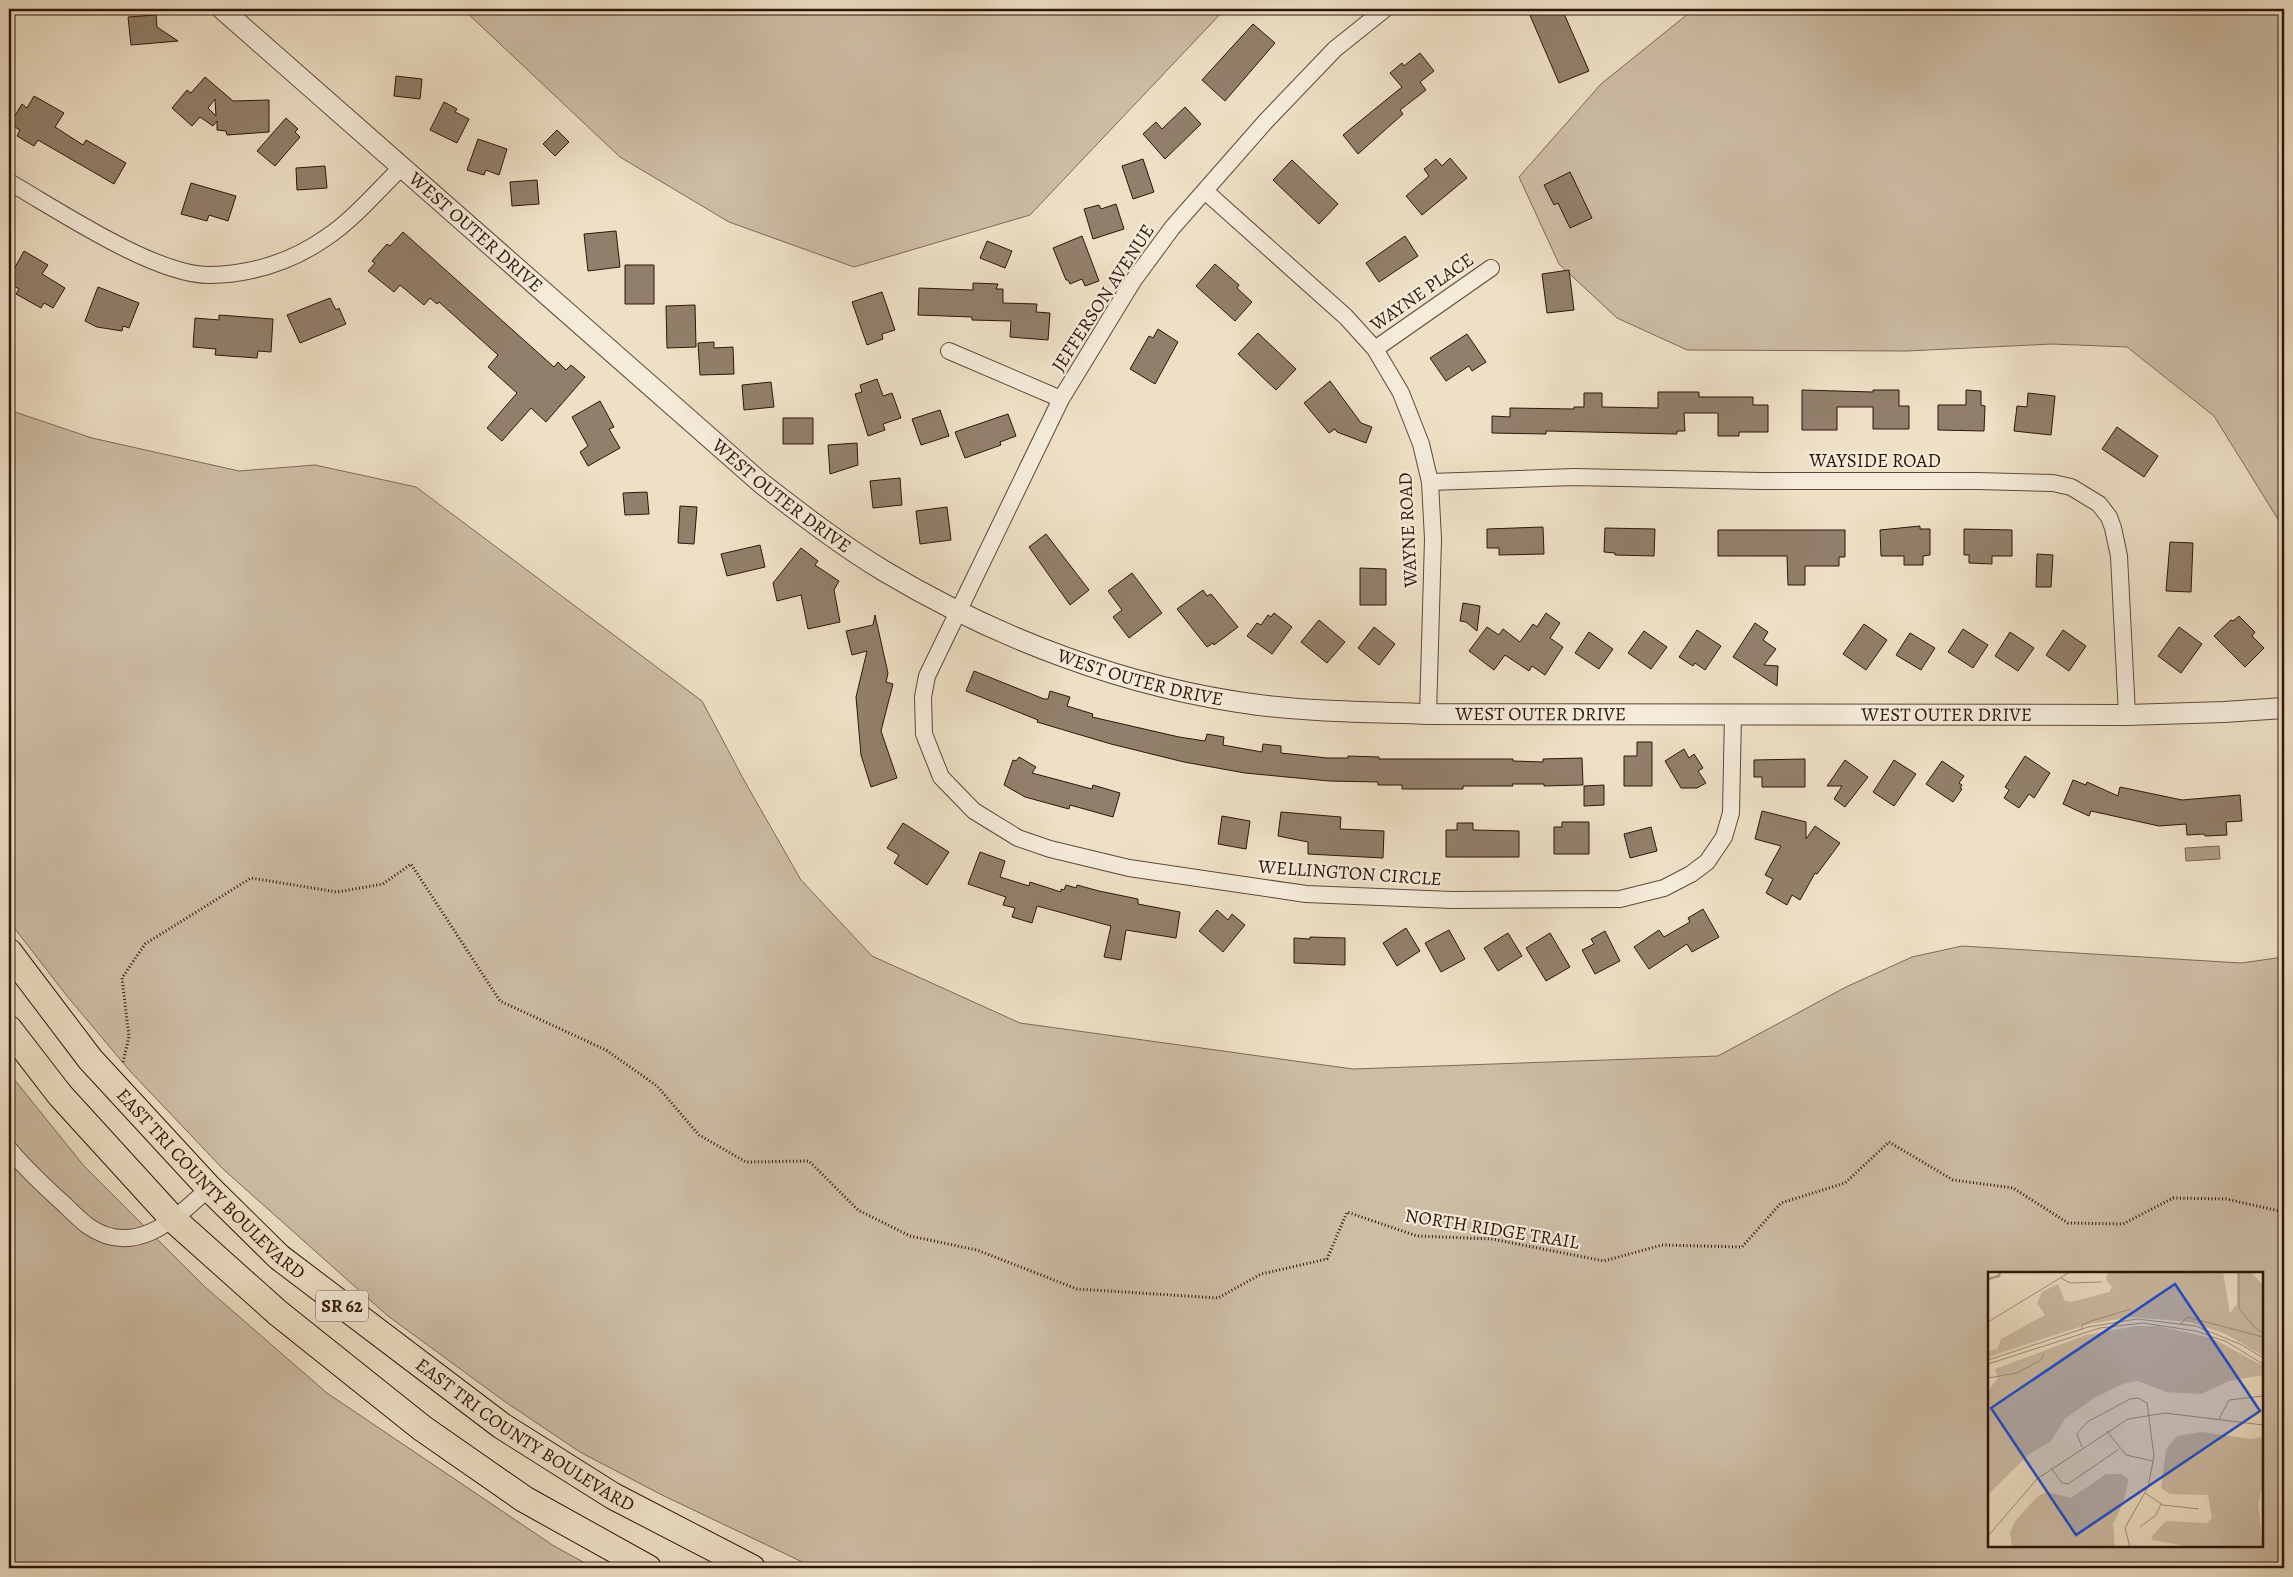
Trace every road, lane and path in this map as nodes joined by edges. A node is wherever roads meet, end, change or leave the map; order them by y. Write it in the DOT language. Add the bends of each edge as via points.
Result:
graph roads {
  1 [pos="222,9"];
  2 [pos="1386,9"];
  3 [pos="402,167"];
  4 [pos="9,182"];
  5 [pos="1205,191"];
  6 [pos="1492,268"];
  7 [pos="1375,349"];
  8 [pos="949,351"];
  9 [pos="1061,399"];
  10 [pos="1430,482"];
  11 [pos="958,611"];
  12 [pos="2284,708"];
  13 [pos="1428,714"];
  14 [pos="1733,714"];
  15 [pos="2126,715"];
  16 [pos="9,952"];
  17 [pos="9,1029"];
  18 [pos="122,1065"];
  19 [pos="9,1149"];
  20 [pos="209,1188"];
  21 [pos="2284,1212"];
  22 [pos="174,1220"];
  23 [pos="648,1568"];
  24 [pos="752,1568"];
  1 -- 3 [label="street, WEST OUTER DRIVE"];
  2 -- 5 [label="street, JEFFERSON AVENUE" via="1335,49"];
  3 -- 4 [label="street" via="333,233 303,252 265,268 209,275 183,271 144,258"];
  3 -- 11 [label="street, WEST OUTER DRIVE" via="761,483 884,571"];
  5 -- 7 [label="street, WAYNE ROAD" via="1310,283"];
  5 -- 9 [label="street, JEFFERSON AVENUE" via="1172,228 1133,281"];
  6 -- 7 [label="street, WAYNE PLACE"];
  7 -- 10 [label="street, WAYNE ROAD" via="1401,393 1421,444"];
  8 -- 9 [label="street"];
  9 -- 11 [label="street, JEFFERSON AVENUE"];
  10 -- 13 [label="street, WAYNE ROAD" via="1433,539"];
  10 -- 15 [label="street, WAYSIDE ROAD" via="1574,478 1977,481 2053,483 2071,487 2100,504 2113,528 2119,556"];
  11 -- 13 [label="street, WEST OUTER DRIVE" via="1055,654 1178,690 1258,705"];
  11 -- 14 [label="street, WELLINGTON CIRCLE" via="927,676 922,718 924,734 941,777 974,811 1018,838 1129,868 1306,894 1452,900 1620,899 1664,888 1707,862 1724,837 1731,813"];
  12 -- 15 [label="street, WEST OUTER DRIVE"];
  13 -- 14 [label="street, WEST OUTER DRIVE"];
  14 -- 15 [label="street, WEST OUTER DRIVE"];
  16 -- 20 [label="highway, EAST TRI COUNTY BOULEVARD / SR 62" via="90,1060"];
  17 -- 22 [label="highway, SR 62" via="60,1095"];
  18 -- 21 [label="path, NORTH RIDGE TRAIL" via="129,1038 122,978 145,944 252,878 337,892 383,884 411,864 500,1001 606,1050 657,1086 699,1135 746,1162 809,1160 858,1210 910,1236 977,1250 1077,1289 1218,1298 1261,1274 1327,1260 1347,1212 1417,1236 1492,1239 1604,1261 1662,1245 1742,1247 1781,1202 1845,1183 1889,1142 1953,1180 2013,1188 2068,1223 2123,1224 2173,1198 2226,1199"];
  19 -- 22 [label="street" via="87,1226 103,1234 124,1239 156,1230"];
  20 -- 22 [label="street"];
  20 -- 24 [label="highway, EAST TRI COUNTY BOULEVARD / SR 62" via="279,1256 502,1426 614,1496"];
  22 -- 23 [label="highway, SR 62" via="278,1313 422,1428 524,1499"];
}
